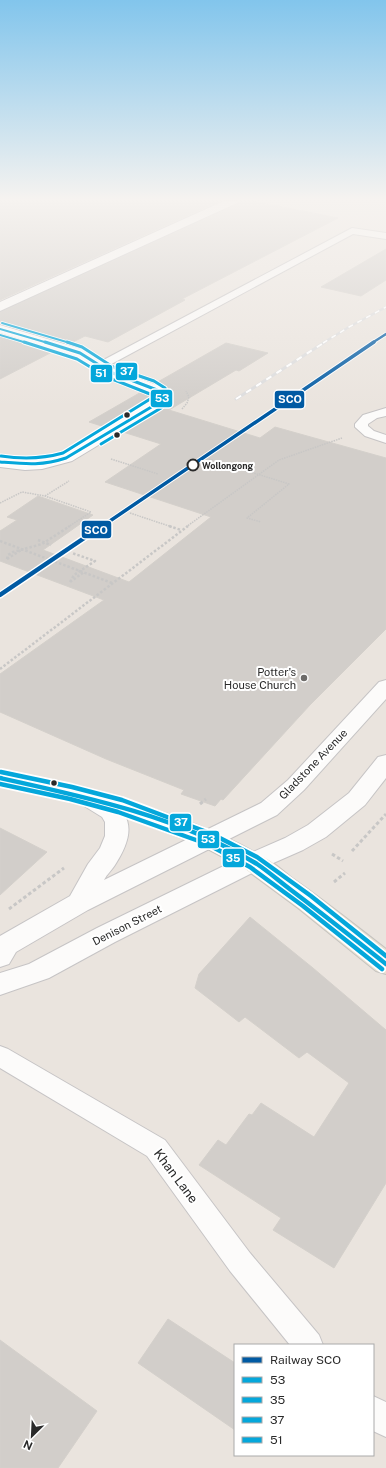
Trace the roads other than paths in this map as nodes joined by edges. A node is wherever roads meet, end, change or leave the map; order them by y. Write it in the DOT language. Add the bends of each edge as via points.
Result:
graph roads {
  1 [pos="82,270"];
  2 [pos="281,270"];
  3 [pos="0,307"];
  4 [pos="0,329"];
  5 [pos="100,366"];
  6 [pos="386,412"];
  7 [pos="386,439"];
  8 [pos="6,463"];
  9 [pos="386,686"];
  10 [pos="386,762"];
  11 [pos="0,778"];
  12 [pos="89,798"];
  13 [pos="208,839"];
  14 [pos="253,862"];
  15 [pos="80,903"];
  16 [pos="0,957"];
  17 [pos="386,964"];
  18 [pos="0,984"];
  19 [pos="0,1056"];
  20 [pos="308,1344"];
  21 [pos="374,1412"];
  22 [pos="386,1422"];
  1 -- 3 [label="street"];
  2 -- 5 [label="lane"];
  4 -- 5 [label="street" via="80,353"];
  5 -- 8 [label="street" via="118,376 157,390 162,398 154,406 66,458 47,464"];
  6 -- 7 [label="lane" via="370,416 362,425 366,432"];
  9 -- 13 [label="street, Gladstone Avenue" via="296,785 269,809"];
  10 -- 14 [label="street" via="357,799 336,816 294,844"];
  11 -- 12 [label="main road"];
  12 -- 13 [label="main road" via="134,811"];
  12 -- 15 [label="street" via="110,811 117,822 117,836"];
  13 -- 14 [label="main road"];
  13 -- 15 [label="street"];
  14 -- 17 [label="main road"];
  14 -- 18 [label="street, Denison Street" via="38,971"];
  15 -- 16 [label="street" via="7,945"];
  19 -- 20 [label="lane, Khan Lane" via="156,1148 240,1262"];
  21 -- 22 [label="lane"];
}
